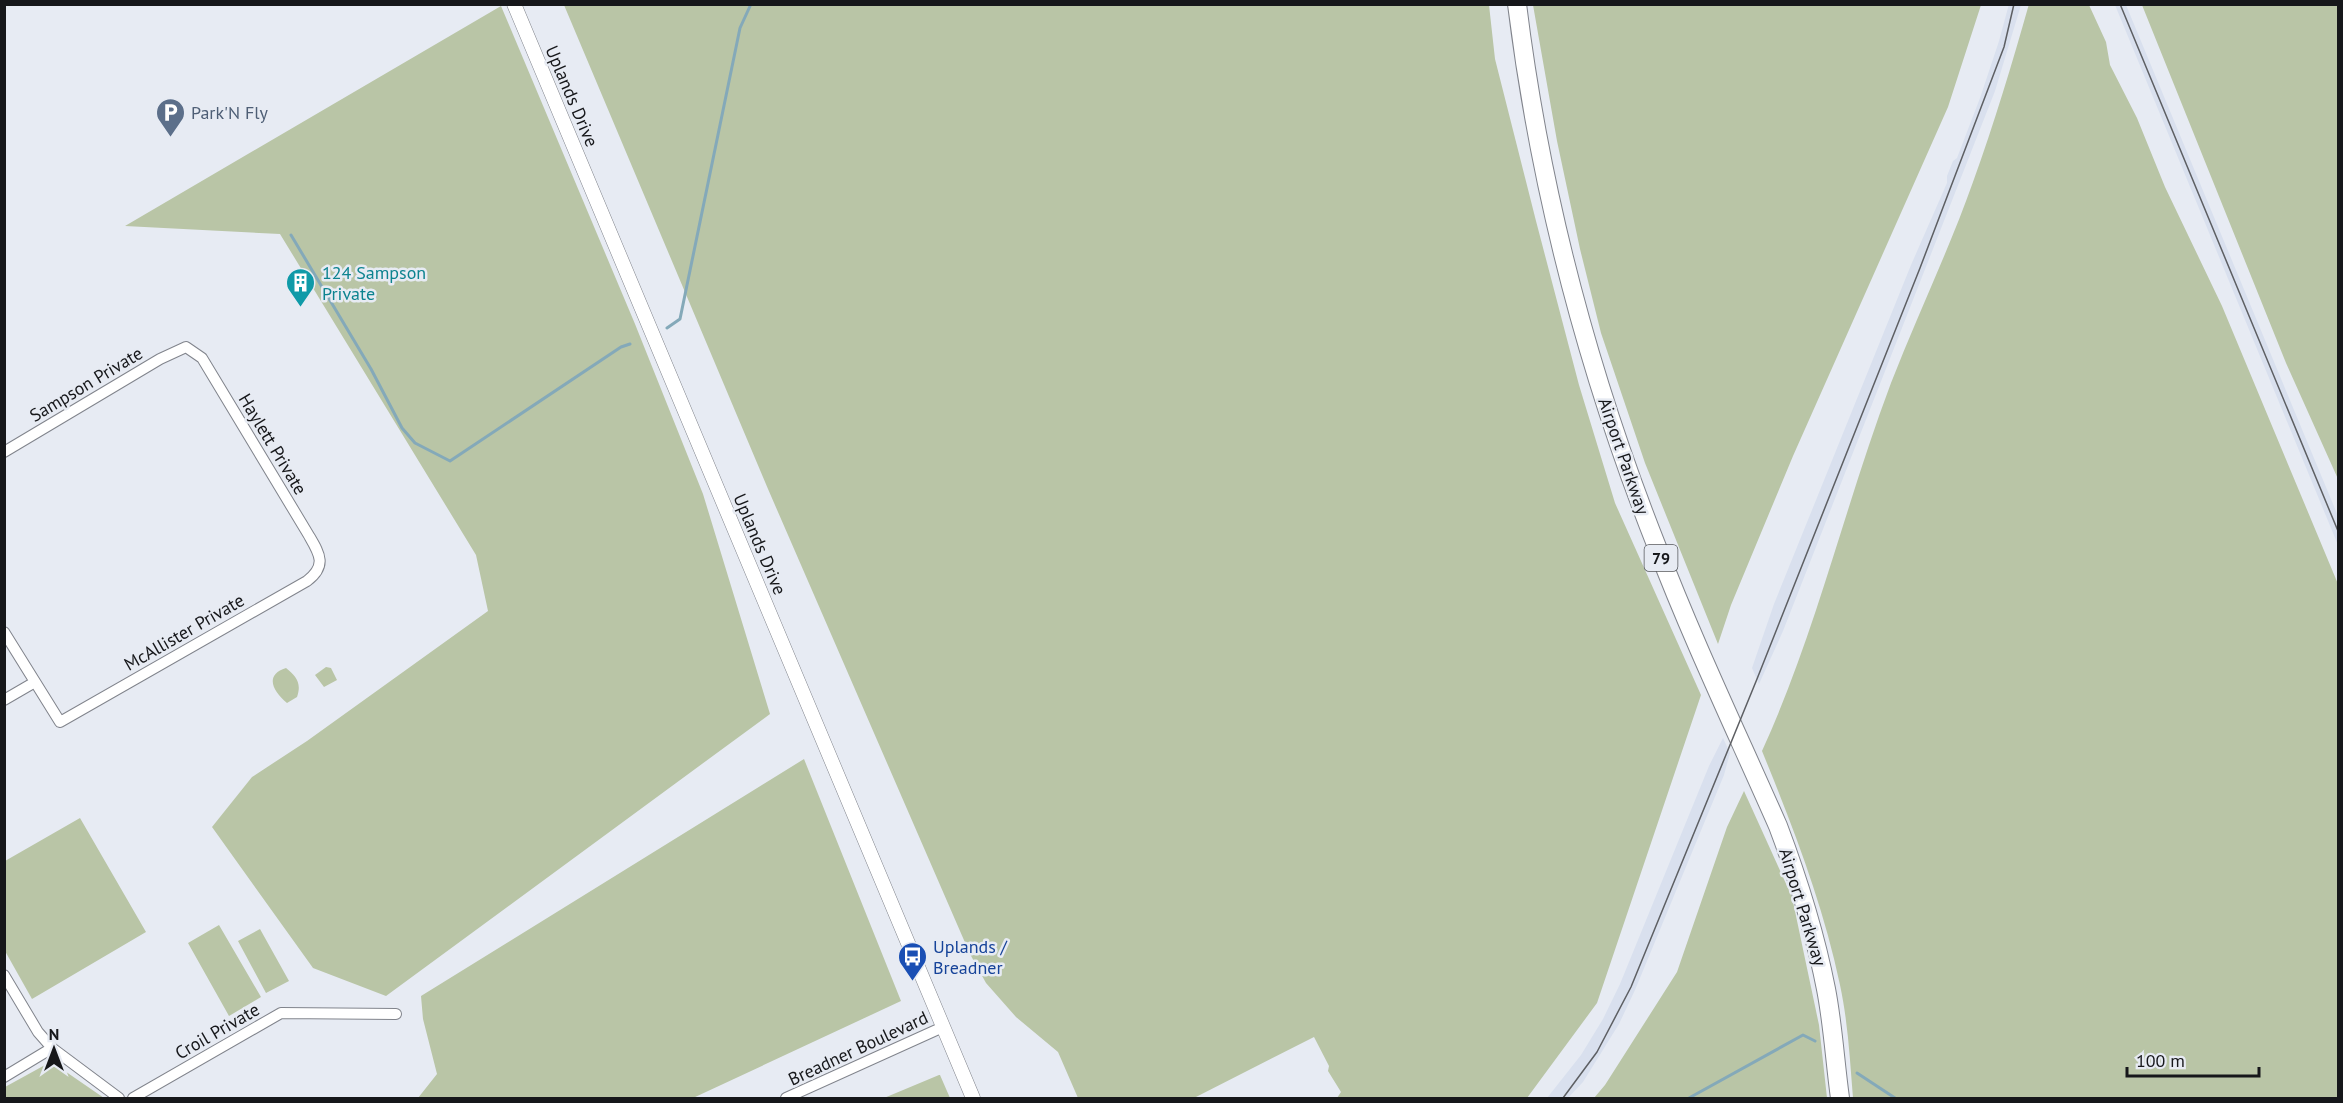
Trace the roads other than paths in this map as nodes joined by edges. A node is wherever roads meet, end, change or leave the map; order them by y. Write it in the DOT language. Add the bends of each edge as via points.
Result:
graph roads {
  1 [pos="514,4"];
  2 [pos="1517,4"];
  3 [pos="186,347"];
  4 [pos="4,452"];
  5 [pos="320,566"];
  6 [pos="4,632"];
  7 [pos="35,682"];
  8 [pos="4,700"];
  9 [pos="4,975"];
  10 [pos="396,1014"];
  11 [pos="943,1027"];
  12 [pos="52,1048"];
  13 [pos="4,1077"];
  14 [pos="119,1098"];
  15 [pos="133,1098"];
  16 [pos="786,1098"];
  17 [pos="973,1098"];
  18 [pos="1840,1098"];
  1 -- 11 [label="main road, Uplands Drive"];
  2 -- 18 [label="highway, Airport Parkway / 79" via="1554,213 1602,394 1657,549 1794,870 1822,969"];
  3 -- 4 [label="street, Sampson Private"];
  3 -- 5 [label="street, Haylett Private" via="202,358 308,534"];
  5 -- 7 [label="street, McAllister Private" via="307,581 60,722"];
  6 -- 7 [label="street"];
  7 -- 8 [label="street"];
  9 -- 12 [label="street"];
  10 -- 15 [label="street, Croil Private" via="281,1013"];
  11 -- 16 [label="street, Breadner Boulevard"];
  11 -- 17 [label="main road, Uplands Drive"];
  12 -- 13 [label="street"];
  12 -- 14 [label="street"];
}
